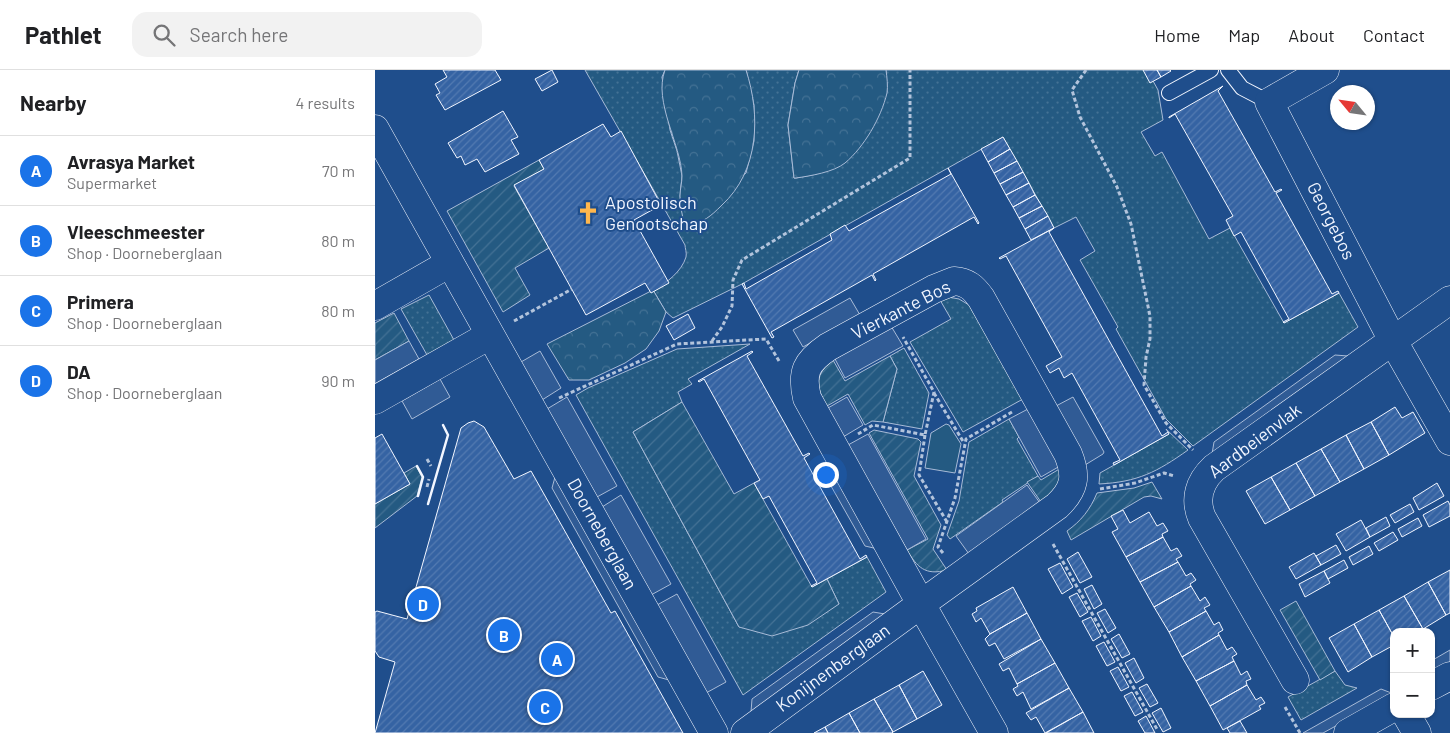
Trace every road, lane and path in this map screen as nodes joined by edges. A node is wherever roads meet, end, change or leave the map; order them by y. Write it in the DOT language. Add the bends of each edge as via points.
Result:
graph roads {
  1 [pos="910,70"];
  2 [pos="1086,70"];
  3 [pos="1211,70"];
  4 [pos="1228,70"];
  5 [pos="1325,70"];
  6 [pos="1169,93"];
  7 [pos="1269,102"];
  8 [pos="375,129"];
  9 [pos="450,263"];
  10 [pos="572,289"];
  11 [pos="1450,300"];
  12 [pos="375,306"];
  13 [pos="890,314"];
  14 [pos="490,335"];
  15 [pos="765,340"];
  16 [pos="712,341"];
  17 [pos="1393,341"];
  18 [pos="934,392"];
  19 [pos="1037,398"];
  20 [pos="375,400"];
  21 [pos="533,410"];
  22 [pos="925,435"];
  23 [pos="1450,441"];
  24 [pos="965,444"];
  25 [pos="834,448"];
  26 [pos="427,459"];
  27 [pos="431,466"];
  28 [pos="1207,477"];
  29 [pos="429,479"];
  30 [pos="1072,485"];
  31 [pos="427,486"];
  32 [pos="1039,519"];
  33 [pos="947,522"];
  34 [pos="959,576"];
  35 [pos="921,604"];
  36 [pos="1450,676"];
  37 [pos="1295,680"];
  38 [pos="1435,684"];
  39 [pos="1390,709"];
  40 [pos="1408,718"];
  41 [pos="1158,731"];
  42 [pos="714,733"];
  43 [pos="745,733"];
  44 [pos="994,733"];
  45 [pos="1348,733"];
  46 [pos="1417,733"];
  1 -- 16 [label="path" via="910,158 742,260 733,280 732,306"];
  2 -- 28 [label="path" via="1072,90 1076,108 1117,186 1131,224 1148,303 1151,326 1144,385 1166,423"];
  3 -- 6 [label="lane"];
  4 -- 7 [label="lane" via="1242,88"];
  5 -- 7 [label="street"];
  7 -- 17 [label="street, Georgebos"];
  8 -- 9 [label="street, Doorneberglaan"];
  9 -- 12 [label="street"];
  9 -- 14 [label="street, Doorneberglaan"];
  10 -- 14 [label="path"];
  11 -- 17 [label="street"];
  13 -- 18 [label="path"];
  13 -- 19 [label="street, Vierkante Bos" via="934,288 954,281 965,282 981,298"];
  13 -- 25 [label="street, Vierkante Bos" via="817,354 804,373 807,398"];
  14 -- 20 [label="street"];
  14 -- 21 [label="street, Doorneberglaan"];
  15 -- 16 [label="path"];
  16 -- 21 [label="path" via="677,344"];
  17 -- 23 [label="street, Georgebos"];
  17 -- 28 [label="street, Aardbeienvlak"];
  18 -- 22 [label="path"];
  18 -- 24 [label="path"];
  19 -- 24 [label="path" via="965,439"];
  19 -- 30 [label="street, Vierkante Bos" via="1068,454 1073,469"];
  21 -- 42 [label="street, Doorneberglaan"];
  22 -- 25 [label="path" via="873,425"];
  22 -- 33 [label="path" via="919,475"];
  24 -- 33 [label="path"];
  25 -- 35 [label="street, Vierkante Bos"];
  26 -- 27 [label="path"];
  28 -- 30 [label="path" via="1164,473 1135,484 1115,487 1098,489"];
  28 -- 37 [label="street, Aardbeienvlak" via="1198,496 1202,518"];
  29 -- 31 [label="path"];
  30 -- 32 [label="street" via="1069,494"];
  32 -- 34 [label="street"];
  32 -- 41 [label="path"];
  33 -- 34 [label="path" via="939,547"];
  34 -- 35 [label="street"];
  35 -- 43 [label="street, Konijnenberglaan"];
  35 -- 44 [label="street, Vierkante Bos"];
  36 -- 38 [label="street"];
  39 -- 45 [label="street"];
  40 -- 46 [label="street"];
}
